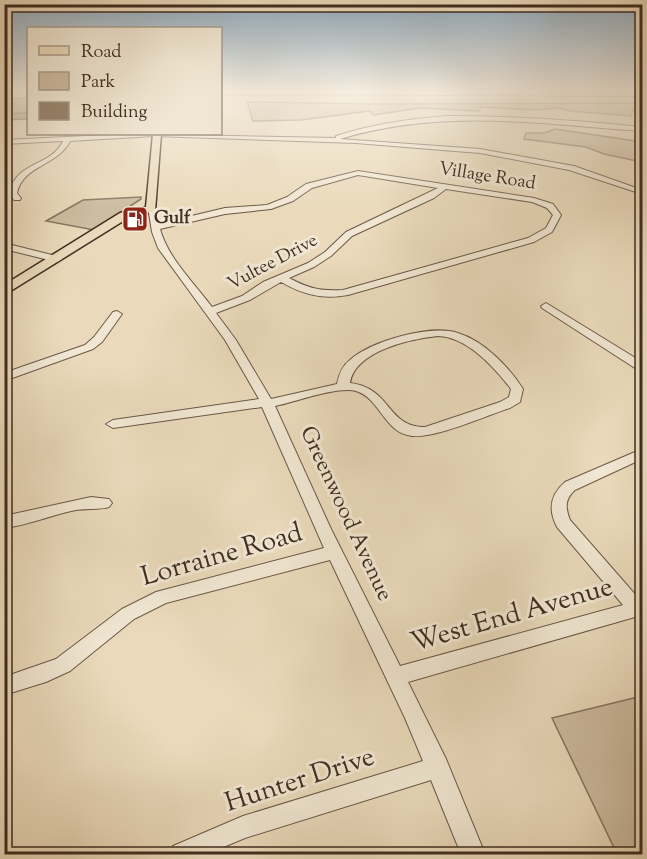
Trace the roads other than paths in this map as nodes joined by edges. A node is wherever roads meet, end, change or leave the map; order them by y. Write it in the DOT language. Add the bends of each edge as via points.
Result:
graph roads {
  1 [pos="361,130"];
  2 [pos="139,135"];
  3 [pos="157,135"];
  4 [pos="186,135"];
  5 [pos="67,139"];
  6 [pos="333,140"];
  7 [pos="4,142"];
  8 [pos="443,188"];
  9 [pos="151,192"];
  10 [pos="642,192"];
  11 [pos="17,198"];
  12 [pos="151,207"];
  13 [pos="130,211"];
  14 [pos="155,227"];
  15 [pos="4,246"];
  16 [pos="57,259"];
  17 [pos="281,278"];
  18 [pos="4,291"];
  19 [pos="546,306"];
  20 [pos="209,312"];
  21 [pos="117,314"];
  22 [pos="642,367"];
  23 [pos="4,377"];
  24 [pos="343,386"];
  25 [pos="267,403"];
  26 [pos="112,424"];
  27 [pos="642,454"];
  28 [pos="104,503"];
  29 [pos="4,522"];
  30 [pos="334,552"];
  31 [pos="640,608"];
  32 [pos="396,676"];
  33 [pos="4,686"];
  34 [pos="438,767"];
  35 [pos="181,855"];
  36 [pos="473,855"];
  1 -- 6 [label="street"];
  2 -- 5 [label="street"];
  3 -- 9 [label="main road"];
  4 -- 6 [label="street"];
  5 -- 7 [label="street"];
  5 -- 11 [label="street" via="58,153 31,167 15,185 13,193"];
  6 -- 10 [label="street" via="515,156 579,170"];
  8 -- 14 [label="street, Village Road" via="352,174 309,186 290,200 268,207 225,211"];
  8 -- 17 [label="street, Vultee Drive" via="360,227 321,260"];
  8 -- 17 [label="street, Village Road" via="534,200 553,208 557,219 544,234 531,240 348,293 305,291"];
  9 -- 12 [label="main road"];
  9 -- 13 [label="main road"];
  12 -- 13 [label="main road"];
  12 -- 14 [label="street, Greenwood Avenue"];
  13 -- 16 [label="main road"];
  14 -- 20 [label="street, Greenwood Avenue" via="164,248"];
  15 -- 16 [label="street"];
  16 -- 18 [label="main road"];
  17 -- 20 [label="street, Vultee Drive" via="246,298"];
  19 -- 22 [label="street"];
  20 -- 25 [label="street, Greenwood Avenue"];
  21 -- 23 [label="street" via="100,339 89,347"];
  24 -- 24 [label="street" via="366,390 381,402 392,422 419,432 505,405 518,394 509,377 465,340 438,333 357,357 345,374"];
  24 -- 25 [label="street"];
  25 -- 26 [label="street"];
  25 -- 30 [label="street, Greenwood Avenue"];
  27 -- 31 [label="street" via="570,486 559,497 558,505 563,522"];
  28 -- 29 [label="street" via="80,501"];
  30 -- 32 [label="street, Greenwood Avenue"];
  30 -- 33 [label="street, Lorraine Road" via="162,597 128,614 63,665"];
  31 -- 32 [label="street, West End Avenue"];
  32 -- 34 [label="street, Greenwood Avenue"];
  34 -- 35 [label="street, Hunter Drive" via="243,827"];
  34 -- 36 [label="street, Greenwood Avenue"];
}
